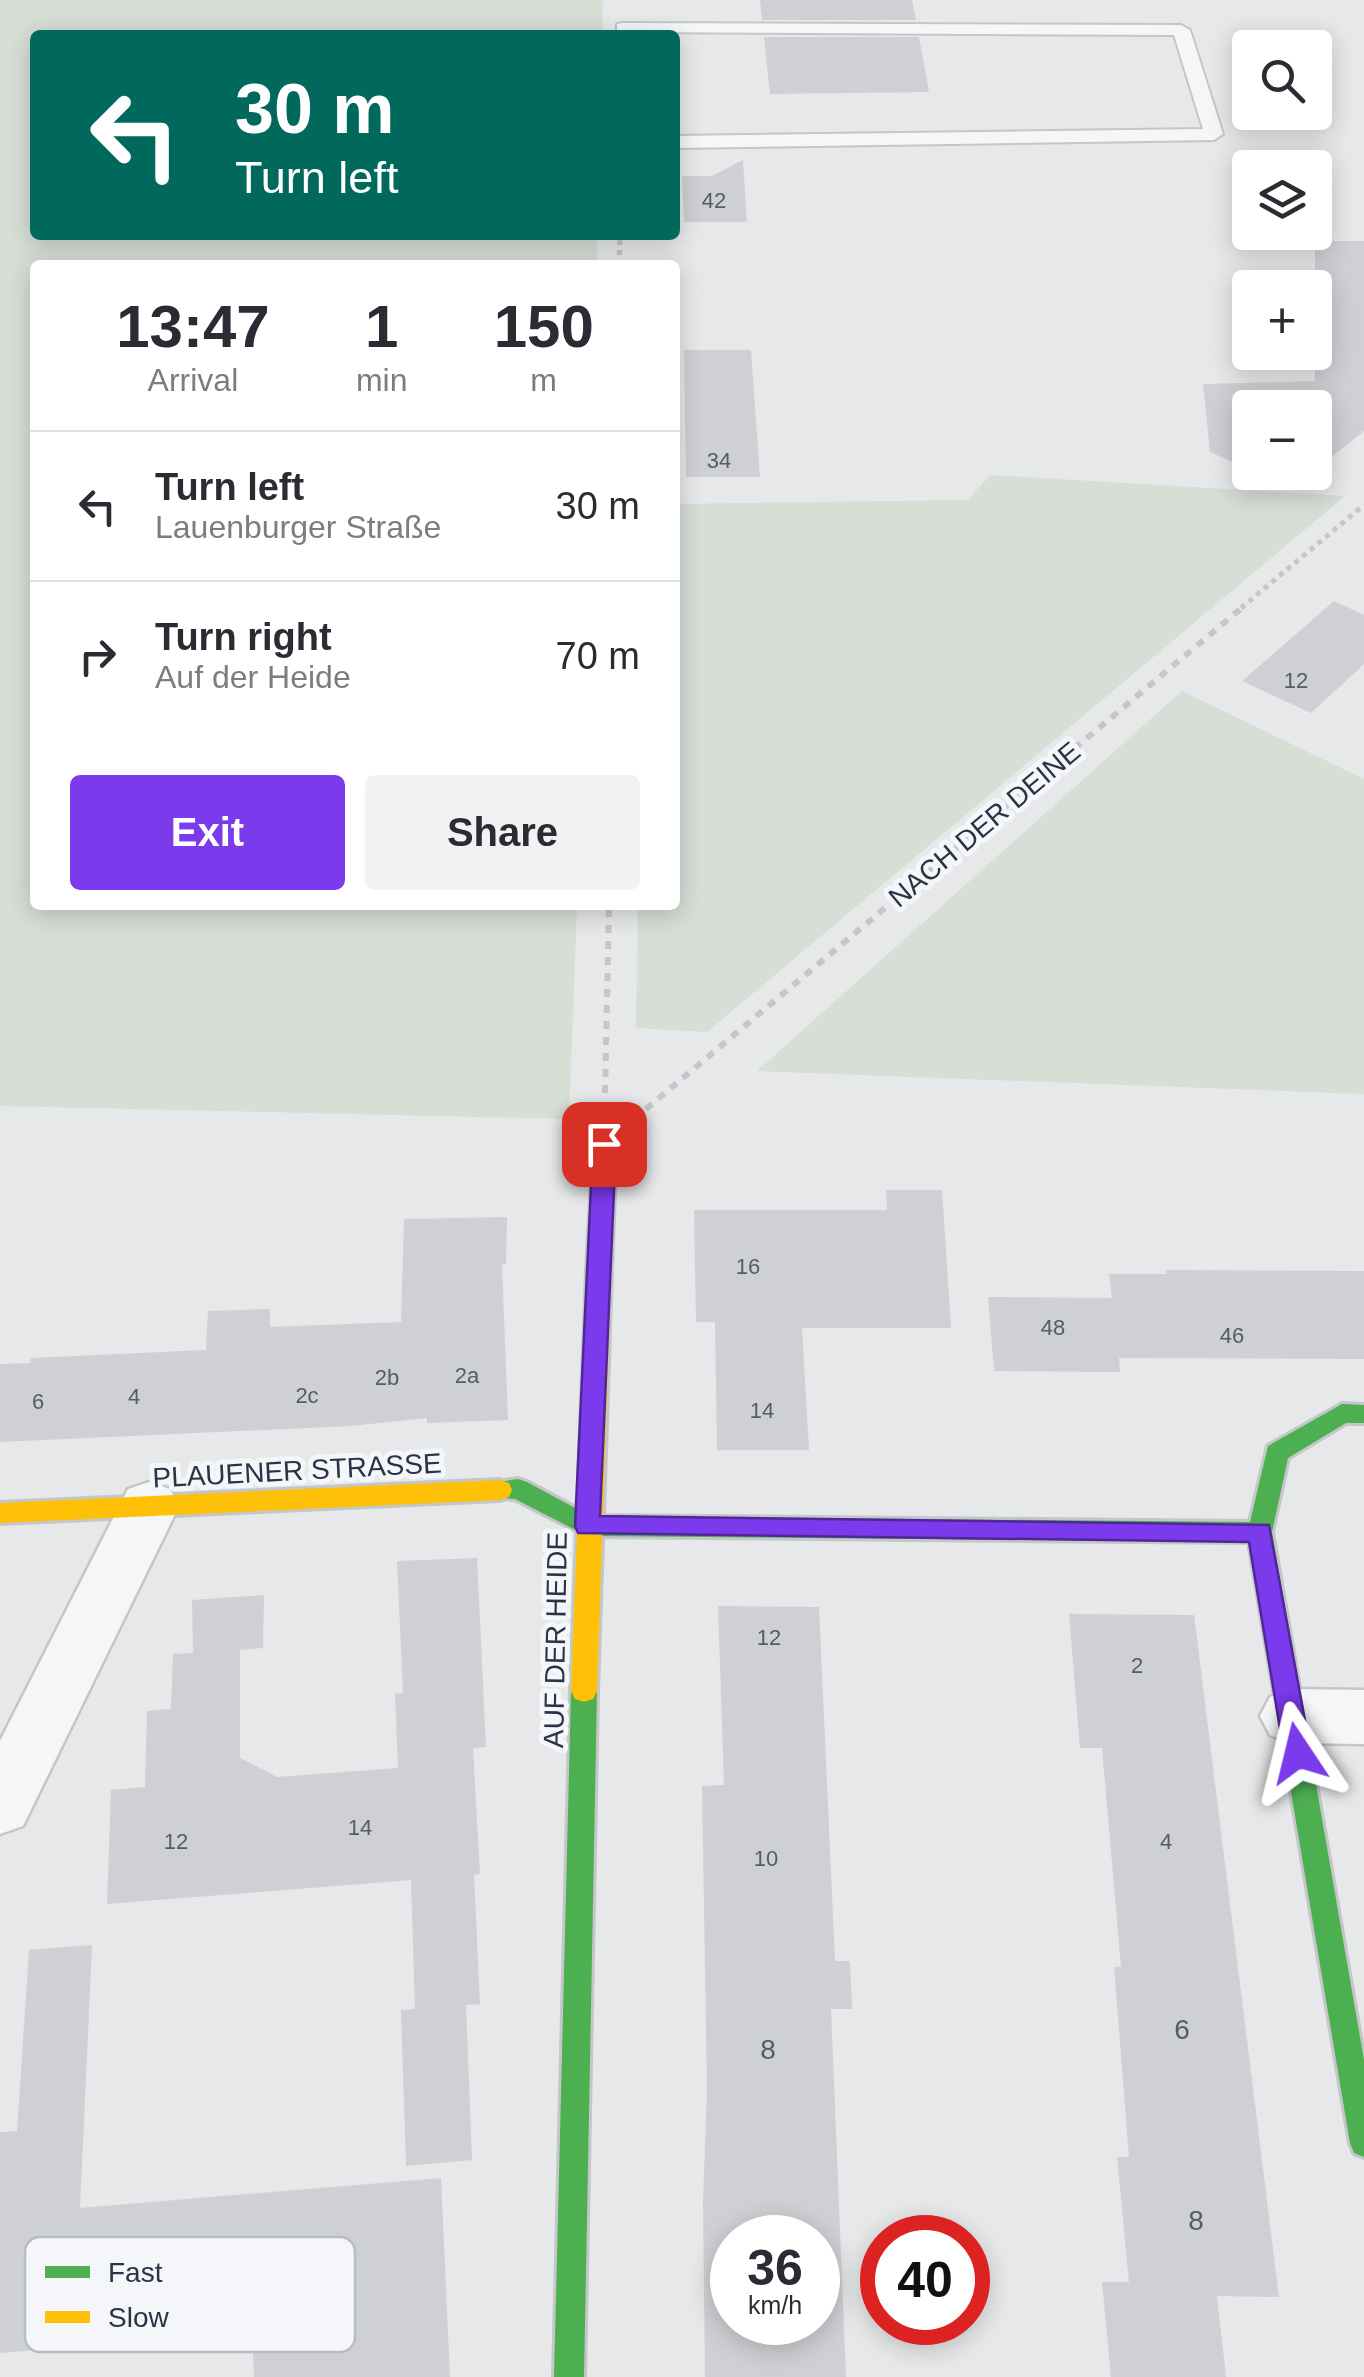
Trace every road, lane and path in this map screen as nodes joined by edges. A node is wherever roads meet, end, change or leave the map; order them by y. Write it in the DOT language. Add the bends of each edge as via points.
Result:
graph roads {
  1 [pos="624,28"];
  2 [pos="680,142"];
  3 [pos="1364,504"];
  4 [pos="608,910"];
  5 [pos="604,1144"];
  6 [pos="1364,1414"];
  7 [pos="150,1506"];
  8 [pos="0,1513"];
  9 [pos="587,1526"];
  10 [pos="1260,1532"];
  11 [pos="1292,1716"];
  12 [pos="1364,1717"];
  13 [pos="0,1806"];
  14 [pos="1353,2013"];
  15 [pos="1364,2144"];
  16 [pos="568,2377"];
  1 -- 2 [label="lane" via="1181,30 1214,134"];
  3 -- 5 [label="path, NACH DER DEINE"];
  4 -- 5 [label="path"];
  5 -- 9 [label="street, AUF DER HEIDE"];
  6 -- 10 [label="street" via="1342,1413 1277,1453"];
  7 -- 8 [label="street, PLAUENER STRASSE"];
  7 -- 9 [label="street, PLAUENER STRASSE" via="518,1490"];
  7 -- 13 [label="street"];
  9 -- 10 [label="street"];
  9 -- 16 [label="street, AUF DER HEIDE"];
  10 -- 11 [label="street"];
  11 -- 12 [label="street"];
  11 -- 14 [label="street"];
  14 -- 15 [label="street"];
}
